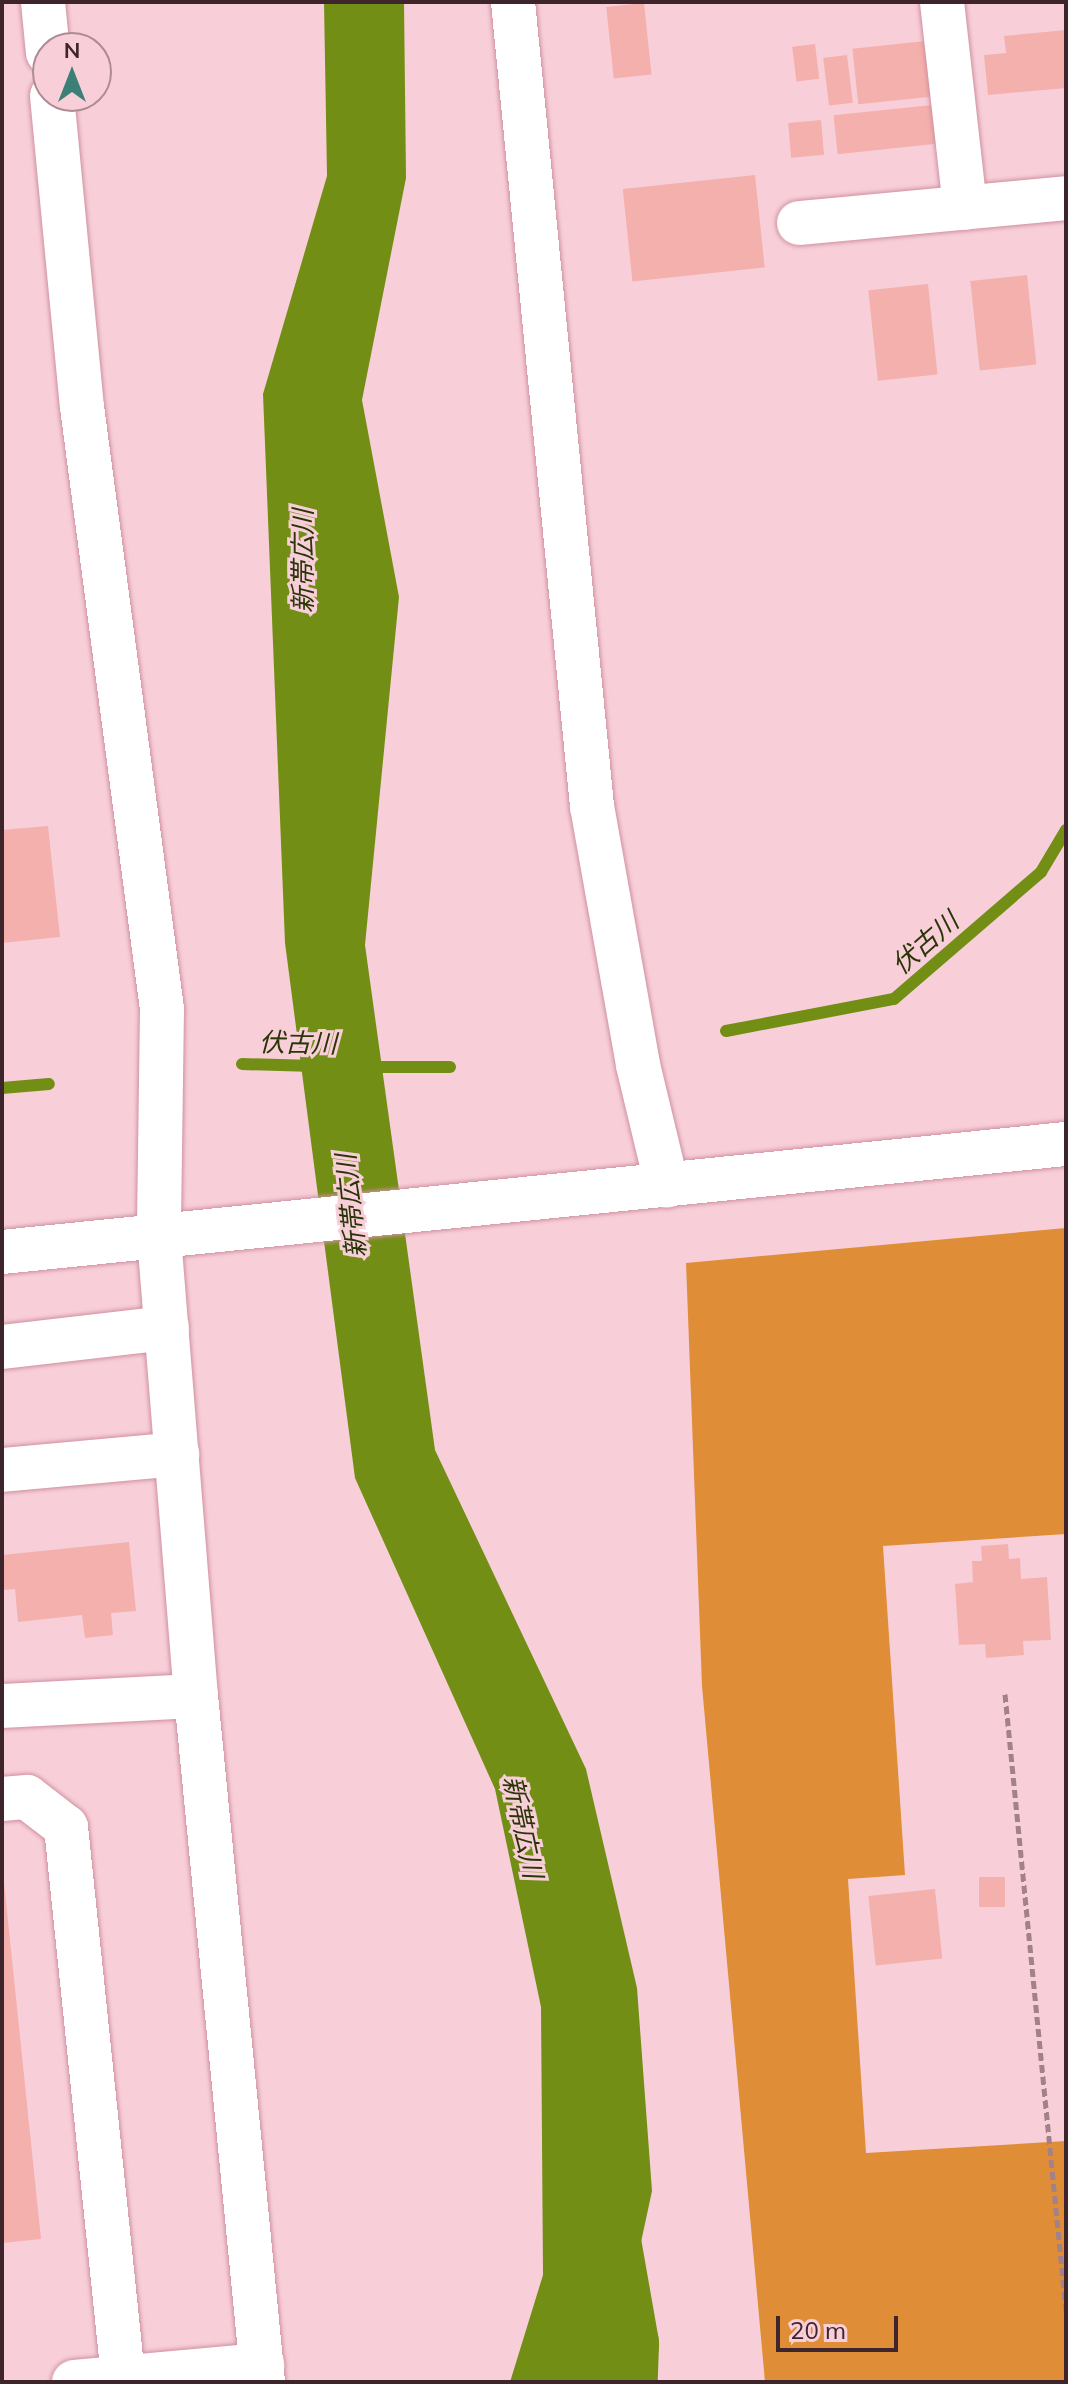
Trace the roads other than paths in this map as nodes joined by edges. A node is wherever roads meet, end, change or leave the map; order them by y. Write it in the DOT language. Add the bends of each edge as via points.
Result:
graph roads {
  1 [pos="43,2"];
  2 [pos="513,2"];
  3 [pos="942,2"];
  4 [pos="46,32"];
  5 [pos="54,112"];
  6 [pos="1066,198"];
  7 [pos="965,208"];
  8 [pos="799,223"];
  9 [pos="1066,1144"];
  10 [pos="667,1186"];
  11 [pos="159,1237"];
  12 [pos="2,1252"];
  13 [pos="167,1328"];
  14 [pos="2,1347"];
  15 [pos="177,1454"];
  16 [pos="2,1470"];
  17 [pos="196,1696"];
  18 [pos="2,1706"];
  19 [pos="2,1799"];
  20 [pos="262,2373"];
  21 [pos="123,2377"];
  22 [pos="74,2382"];
  1 -- 4 [label="street"];
  2 -- 10 [label="street" via="592,806 638,1065"];
  3 -- 7 [label="street"];
  5 -- 11 [label="street" via="82,407 162,1009"];
  6 -- 7 [label="street"];
  7 -- 8 [label="street"];
  9 -- 10 [label="street"];
  10 -- 11 [label="street"];
  11 -- 12 [label="street"];
  11 -- 13 [label="street"];
  13 -- 14 [label="street"];
  13 -- 15 [label="street"];
  15 -- 16 [label="street"];
  15 -- 17 [label="street"];
  17 -- 18 [label="street"];
  17 -- 20 [label="street"];
  19 -- 21 [label="street" via="27,1797 66,1827"];
  20 -- 21 [label="street"];
  21 -- 22 [label="street"];
}
